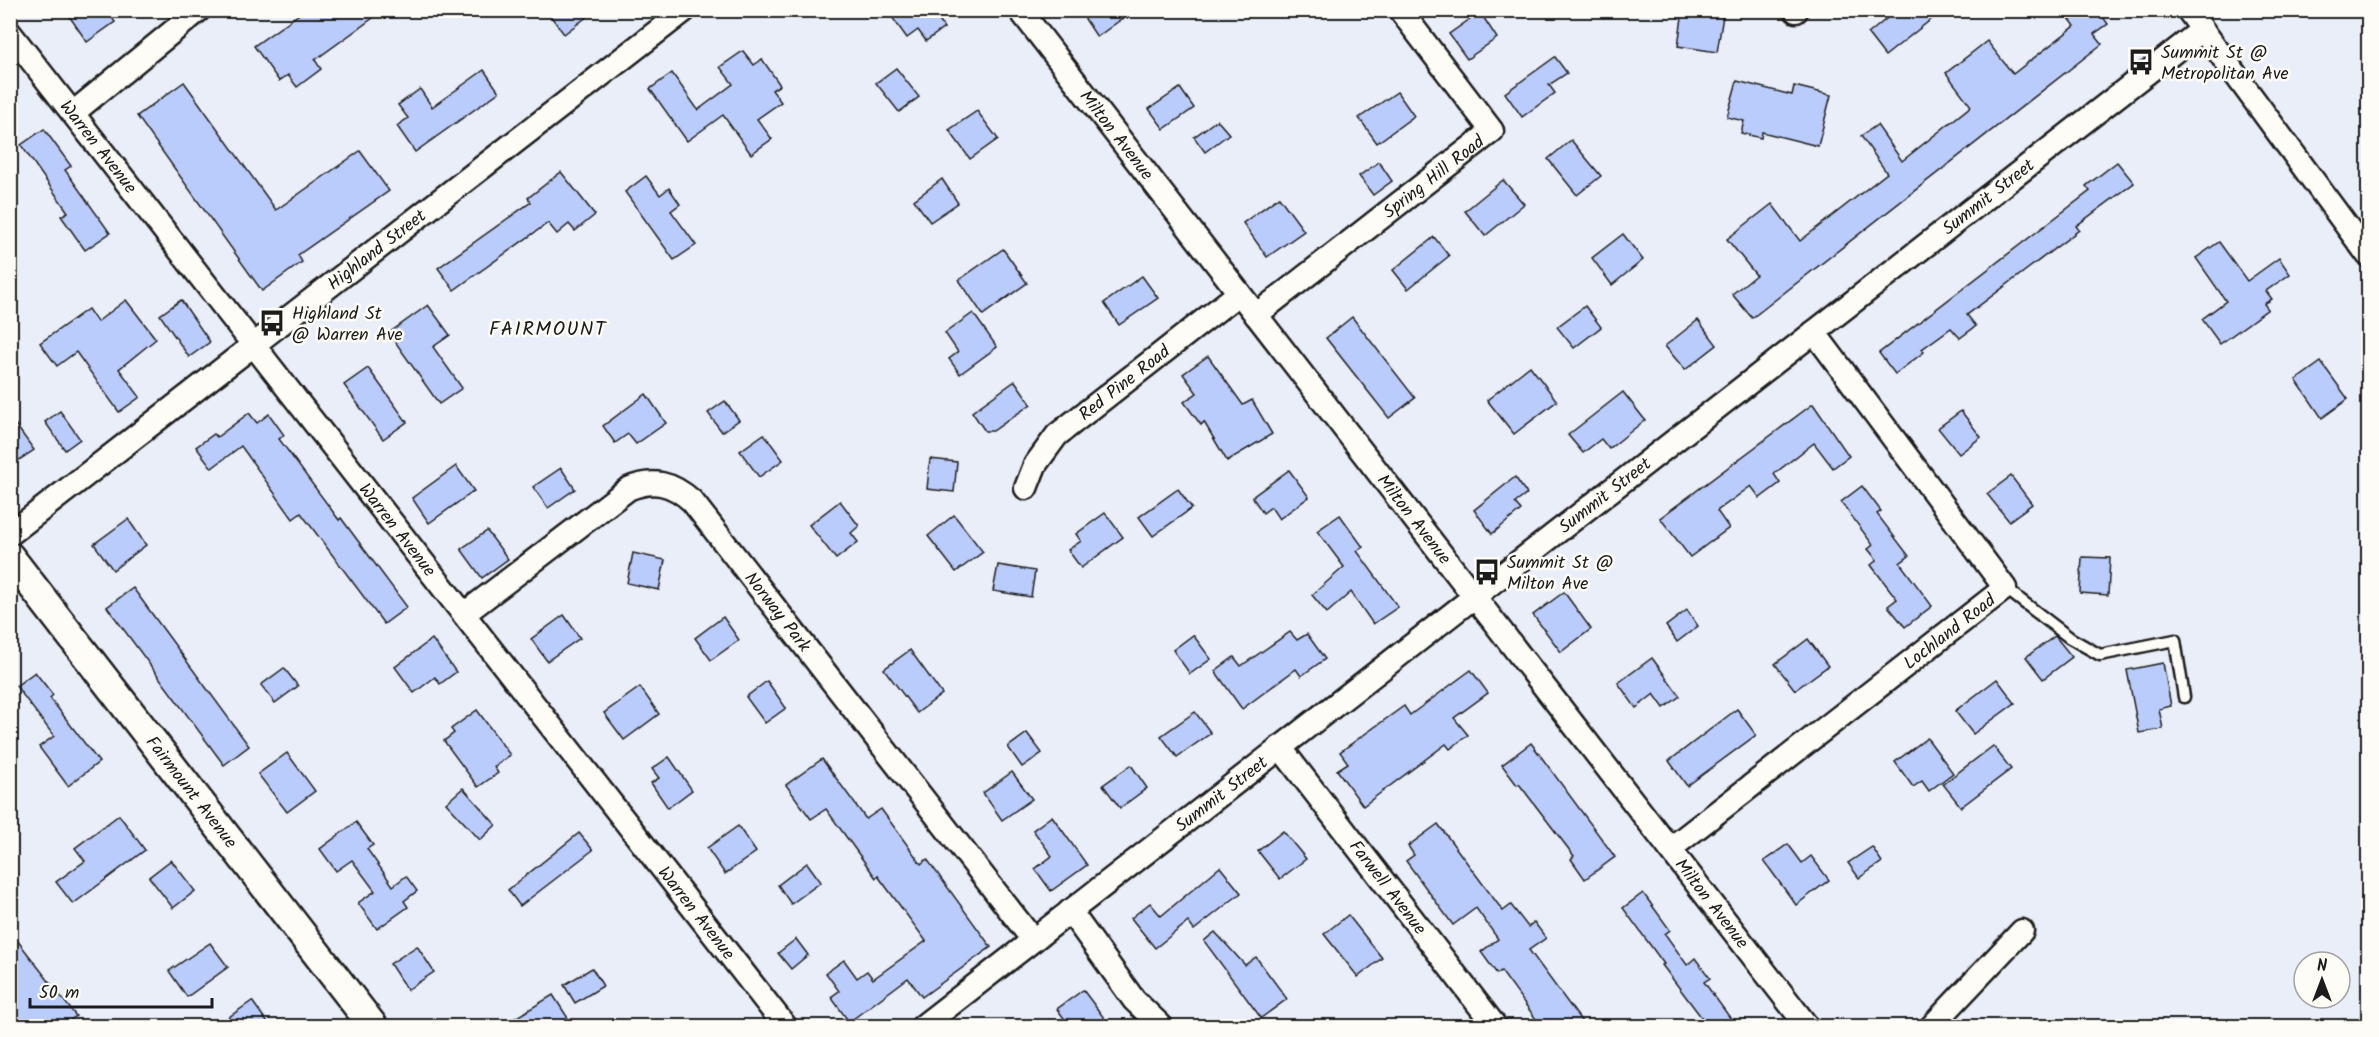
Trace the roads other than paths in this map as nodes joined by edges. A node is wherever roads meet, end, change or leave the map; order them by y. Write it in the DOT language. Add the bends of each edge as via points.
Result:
graph roads {
  1 [pos="200,10"];
  2 [pos="685,10"];
  3 [pos="1020,10"];
  4 [pos="1400,10"];
  5 [pos="2188,10"];
  6 [pos="2202,30"];
  7 [pos="10,33"];
  8 [pos="73,113"];
  9 [pos="2368,255"];
  10 [pos="1239,293"];
  11 [pos="1256,315"];
  12 [pos="1814,332"];
  13 [pos="254,345"];
  14 [pos="1026,488"];
  15 [pos="10,534"];
  16 [pos="10,557"];
  17 [pos="2006,588"];
  18 [pos="1474,596"];
  19 [pos="464,614"];
  20 [pos="2184,697"];
  21 [pos="1280,747"];
  22 [pos="1670,849"];
  23 [pos="1070,911"];
  24 [pos="2022,931"];
  25 [pos="1034,940"];
  26 [pos="373,1026"];
  27 [pos="785,1026"];
  28 [pos="923,1026"];
  29 [pos="1161,1026"];
  30 [pos="1495,1026"];
  31 [pos="1807,1026"];
  32 [pos="1932,1026"];
  1 -- 8 [label="street"];
  2 -- 13 [label="street, Highland Street"];
  3 -- 10 [label="street, Milton Avenue"];
  4 -- 11 [label="street, Spring Hill Road" via="1492,131"];
  5 -- 6 [label="street"];
  6 -- 9 [label="street"];
  6 -- 12 [label="street, Summit Street"];
  7 -- 8 [label="street, Warren Avenue"];
  8 -- 13 [label="street, Warren Avenue"];
  10 -- 11 [label="street, Milton Avenue"];
  10 -- 14 [label="street, Red Pine Road" via="1058,435 1035,465"];
  11 -- 18 [label="street, Milton Avenue"];
  12 -- 17 [label="street, Lochland Road"];
  12 -- 18 [label="street, Summit Street"];
  13 -- 15 [label="street, Highland Street"];
  13 -- 19 [label="street, Warren Avenue"];
  16 -- 26 [label="street, Fairmount Avenue"];
  17 -- 20 [label="lane" via="2070,638 2100,655 2175,640"];
  17 -- 22 [label="street, Lochland Road"];
  18 -- 21 [label="street, Summit Street"];
  18 -- 22 [label="street, Milton Avenue"];
  19 -- 25 [label="street, Norway Park" via="628,489 650,482 674,488 692,501"];
  19 -- 27 [label="street, Warren Avenue"];
  21 -- 23 [label="street, Summit Street"];
  21 -- 30 [label="street, Farwell Avenue"];
  22 -- 31 [label="street, Milton Avenue"];
  23 -- 25 [label="street, Summit Street"];
  23 -- 29 [label="street" via="1134,1000"];
  24 -- 32 [label="street"];
  25 -- 28 [label="street, Summit Street"];
}
